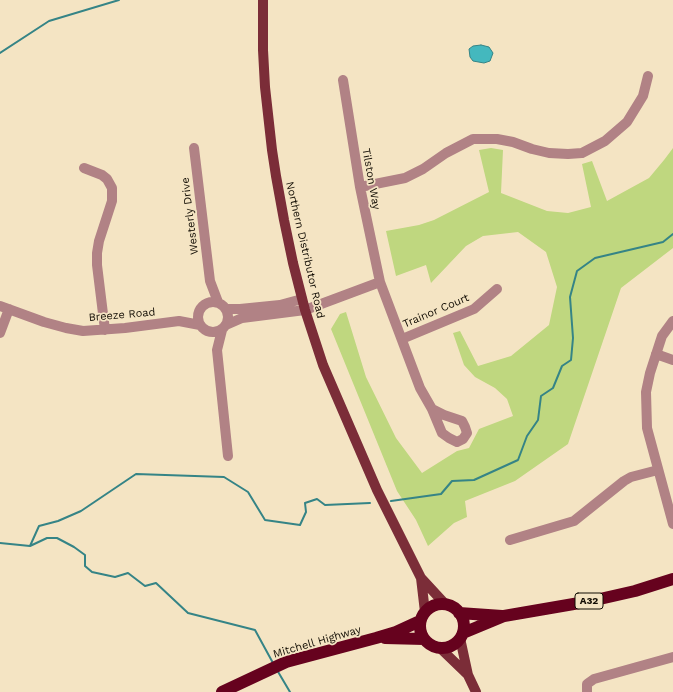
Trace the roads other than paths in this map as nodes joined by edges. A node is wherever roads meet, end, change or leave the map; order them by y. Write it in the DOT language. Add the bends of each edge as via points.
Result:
graph roads {
  1 [pos="263,0"];
  2 [pos="648,76"];
  3 [pos="343,80"];
  4 [pos="194,148"];
  5 [pos="84,168"];
  6 [pos="360,187"];
  7 [pos="210,281"];
  8 [pos="380,282"];
  9 [pos="496,289"];
  10 [pos="302,298"];
  11 [pos="218,302"];
  12 [pos="202,307"];
  13 [pos="4,308"];
  14 [pos="226,309"];
  15 [pos="305,310"];
  16 [pos="673,320"];
  17 [pos="179,321"];
  18 [pos="224,327"];
  19 [pos="204,328"];
  20 [pos="105,330"];
  21 [pos="0,333"];
  22 [pos="402,339"];
  23 [pos="217,350"];
  24 [pos="656,354"];
  25 [pos="673,360"];
  26 [pos="432,409"];
  27 [pos="228,456"];
  28 [pos="658,470"];
  29 [pos="673,524"];
  30 [pos="510,540"];
  31 [pos="421,578"];
  32 [pos="673,579"];
  33 [pos="445,604"];
  34 [pos="459,612"];
  35 [pos="504,616"];
  36 [pos="422,617"];
  37 [pos="462,635"];
  38 [pos="376,638"];
  39 [pos="424,639"];
  40 [pos="440,648"];
  41 [pos="673,657"];
  42 [pos="468,675"];
  43 [pos="222,692"];
  44 [pos="476,692"];
  45 [pos="587,692"];
  1 -- 10 [label="main road, Northern Distributor Road" via="265,87 272,150 282,213"];
  2 -- 6 [label="street" via="643,96 627,122 605,141 582,153 549,153 513,142 473,139 405,178"];
  3 -- 6 [label="street, Tilston Way"];
  4 -- 7 [label="street, Westerly Drive"];
  5 -- 20 [label="street" via="102,175 112,188 112,201 100,241 97,265"];
  6 -- 8 [label="street, Tilston Way"];
  7 -- 11 [label="street, Westerly Drive"];
  7 -- 12 [label="street, Westerly Drive"];
  8 -- 15 [label="street"];
  8 -- 22 [label="street, Tilston Way"];
  9 -- 22 [label="street, Trainor Court" via="474,309"];
  10 -- 14 [label="street" via="280,305"];
  10 -- 15 [label="main road, Northern Distributor Road"];
  11 -- 12 [label="street" via="211,302"];
  11 -- 14 [label="street"];
  12 -- 17 [label="street, Breeze Road"];
  12 -- 19 [label="street" via="198,318"];
  13 -- 20 [label="street, Breeze Road" via="66,328 83,331"];
  13 -- 21 [label="street"];
  14 -- 18 [label="street" via="228,320"];
  15 -- 18 [label="street" via="242,318"];
  15 -- 31 [label="main road, Northern Distributor Road" via="330,382 377,490"];
  16 -- 24 [label="street" via="662,336"];
  17 -- 19 [label="street, Breeze Road"];
  17 -- 20 [label="street, Breeze Road"];
  18 -- 19 [label="street" via="213,332"];
  18 -- 23 [label="street"];
  19 -- 23 [label="street"];
  22 -- 26 [label="street, Tilston Way" via="420,388"];
  23 -- 27 [label="street"];
  24 -- 25 [label="street"];
  24 -- 28 [label="street" via="646,392 646,417"];
  28 -- 29 [label="street"];
  28 -- 30 [label="street" via="624,481 574,521"];
  31 -- 33 [label="main road, Northern Distributor Road"];
  31 -- 36 [label="main road, Northern Distributor Road"];
  32 -- 35 [label="highway, A32" via="591,601"];
  33 -- 34 [label="highway, A32"];
  33 -- 36 [label="highway" via="434,605"];
  34 -- 35 [label="highway, A32"];
  34 -- 37 [label="highway" via="463,621"];
  35 -- 37 [label="highway, A32"];
  36 -- 38 [label="highway, Mitchell Highway" via="396,632"];
  36 -- 39 [label="highway" via="420,630"];
  37 -- 40 [label="highway, A32" via="449,647"];
  37 -- 42 [label="main road"];
  38 -- 39 [label="highway, Mitchell Highway"];
  38 -- 43 [label="highway, Mitchell Highway" via="286,662"];
  39 -- 40 [label="highway" via="432,646"];
  40 -- 42 [label="main road"];
  41 -- 45 [label="street" via="594,680 587,684"];
  42 -- 44 [label="main road"];
}
